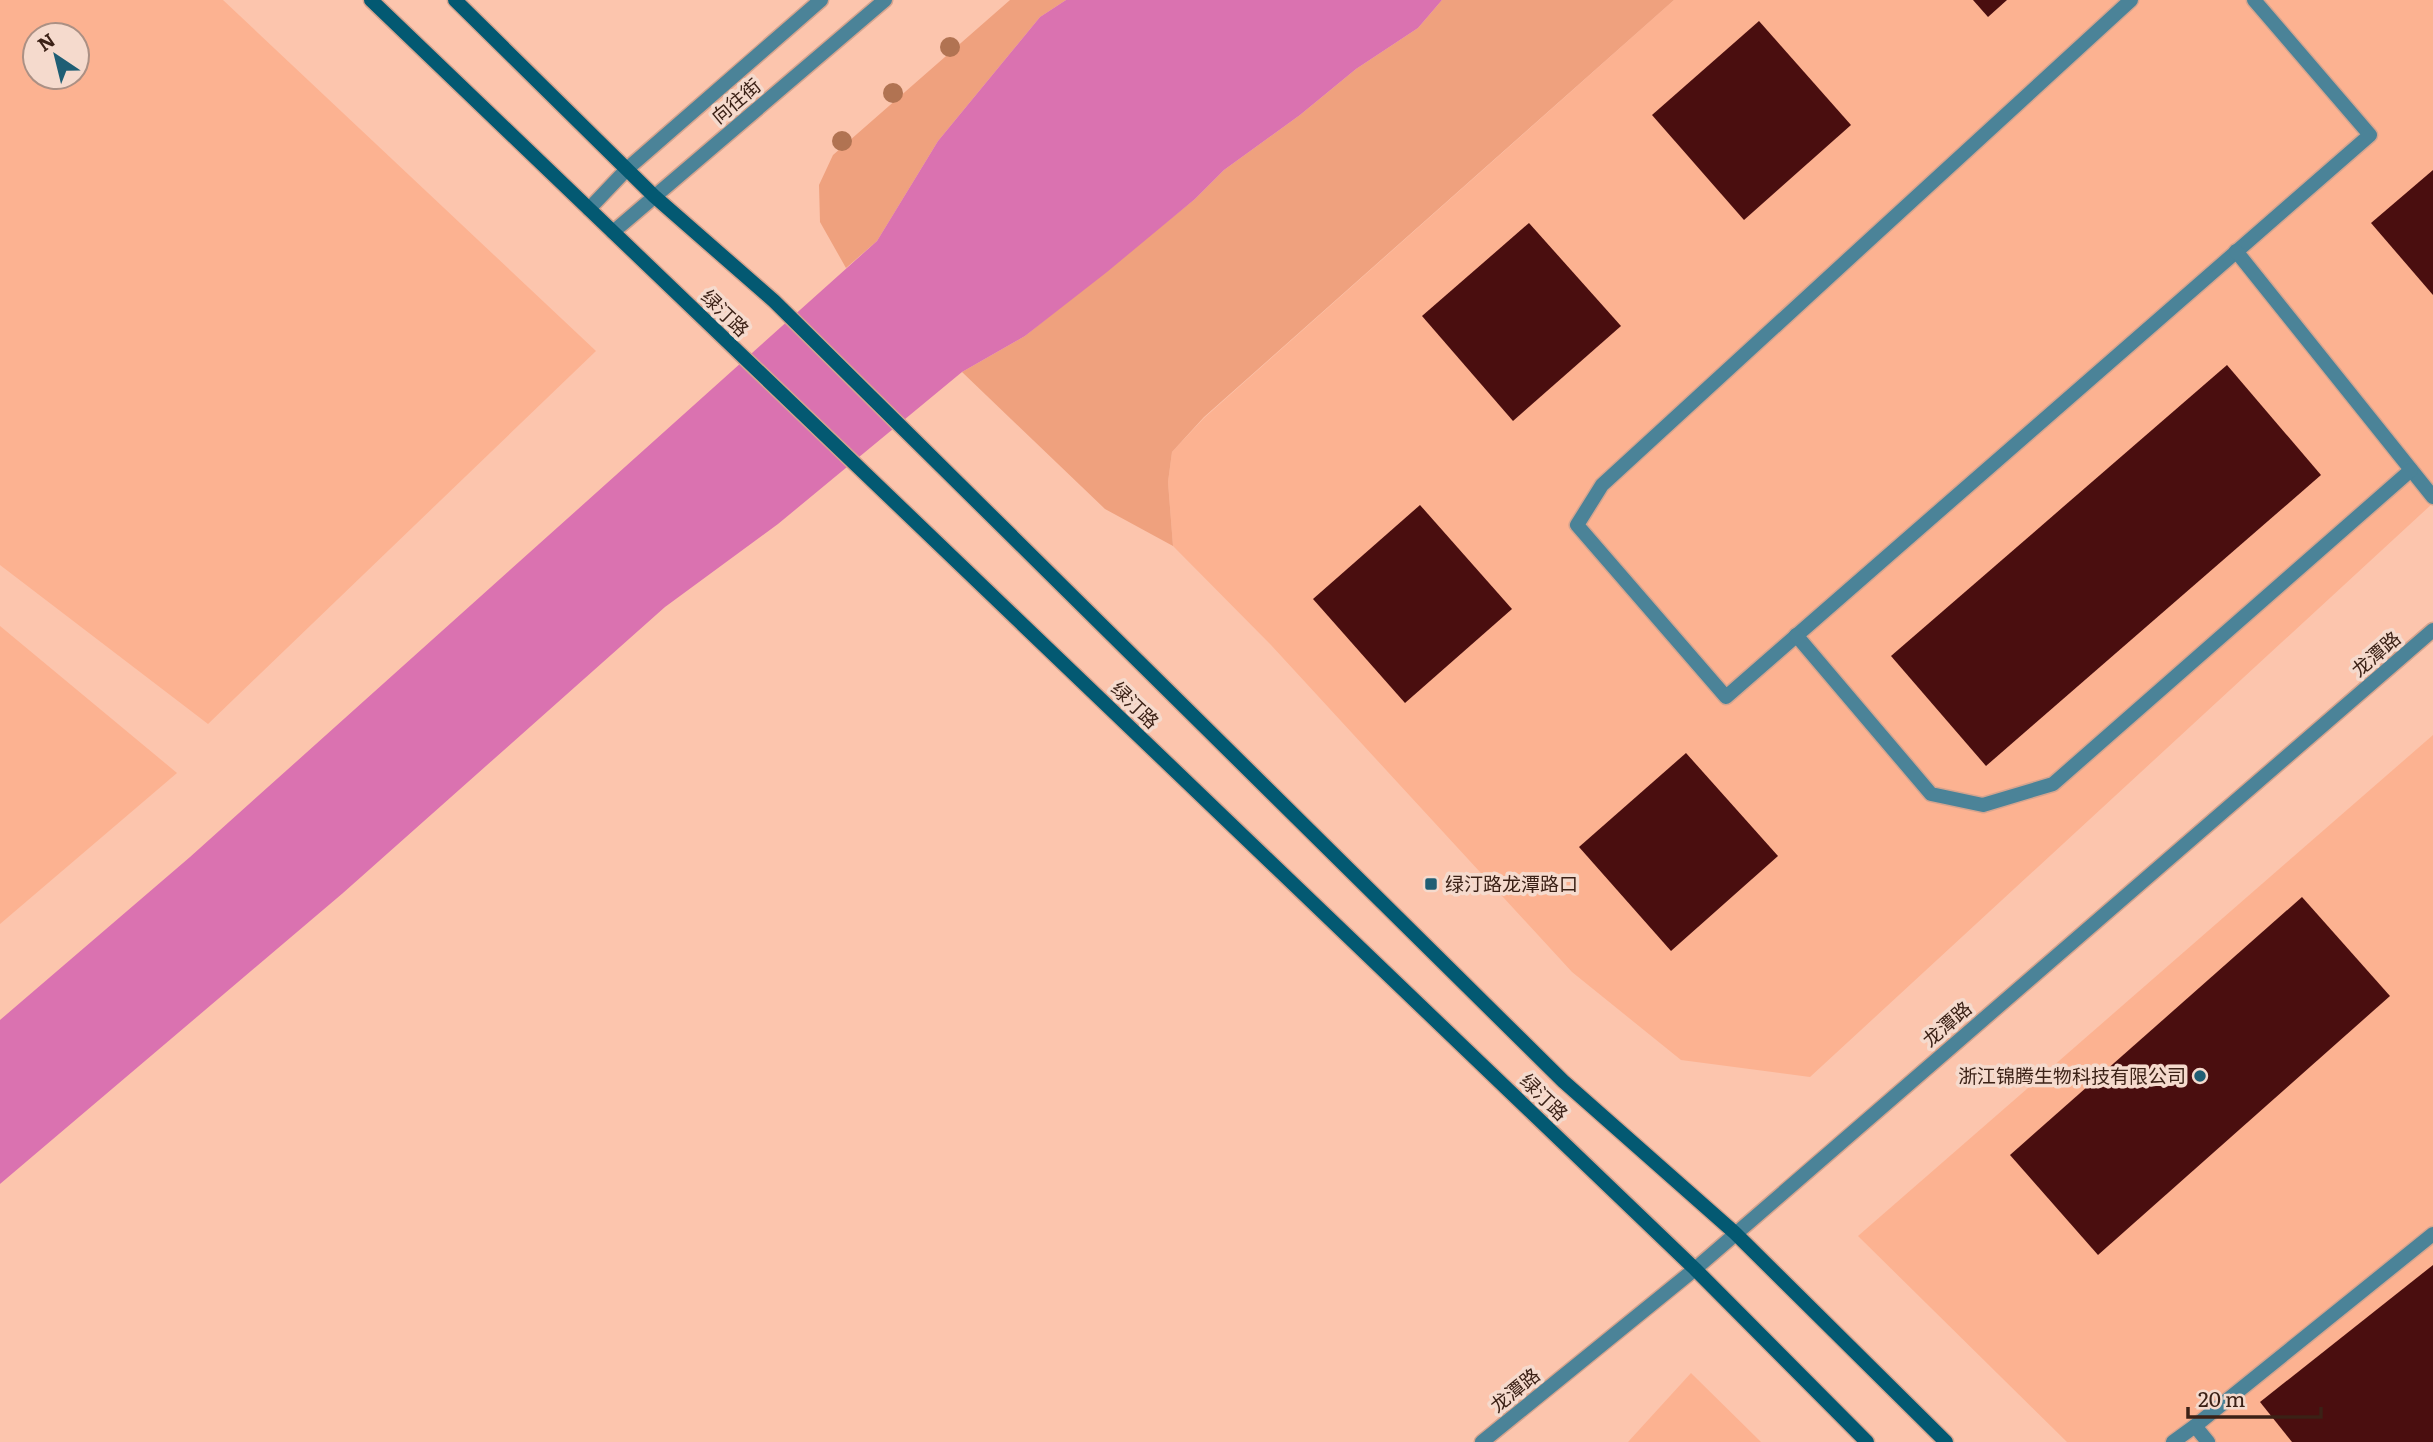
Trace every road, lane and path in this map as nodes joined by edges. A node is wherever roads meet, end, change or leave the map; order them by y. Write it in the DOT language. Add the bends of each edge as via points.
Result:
graph roads {
  1 [pos="372,0"];
  2 [pos="455,0"];
  3 [pos="821,0"];
  4 [pos="885,0"];
  5 [pos="2131,0"];
  6 [pos="2254,0"];
  7 [pos="627,169"];
  8 [pos="654,196"];
  9 [pos="589,209"];
  10 [pos="613,232"];
  11 [pos="2236,251"];
  12 [pos="2411,470"];
  13 [pos="2433,497"];
  14 [pos="2433,630"];
  15 [pos="1796,635"];
  16 [pos="1735,1233"];
  17 [pos="2433,1234"];
  18 [pos="1695,1269"];
  19 [pos="2195,1426"];
  20 [pos="1482,1442"];
  21 [pos="1867,1442"];
  22 [pos="1947,1442"];
  23 [pos="2173,1442"];
  24 [pos="2208,1442"];
  1 -- 9 [label="main road, 绿汀路"];
  2 -- 7 [label="main road, 绿汀路"];
  3 -- 7 [label="street, 向往街"];
  4 -- 8 [label="street, 向往街"];
  5 -- 15 [label="street" via="1602,485 1577,525 1726,697"];
  6 -- 11 [label="street" via="2370,135"];
  7 -- 8 [label="main road, 绿汀路"];
  7 -- 9 [label="street, 向往街"];
  8 -- 10 [label="street, 向往街"];
  8 -- 16 [label="main road, 绿汀路" via="774,302 1563,1081"];
  9 -- 10 [label="main road, 绿汀路"];
  10 -- 18 [label="main road, 绿汀路"];
  11 -- 12 [label="street"];
  11 -- 15 [label="street"];
  12 -- 13 [label="street"];
  12 -- 15 [label="street" via="2053,785 1983,805 1931,794"];
  14 -- 16 [label="street, 龙潭路"];
  16 -- 18 [label="street, 龙潭路"];
  16 -- 22 [label="main road, 绿汀路"];
  17 -- 19 [label="street"];
  18 -- 20 [label="street, 龙潭路"];
  18 -- 21 [label="main road, 绿汀路"];
  19 -- 23 [label="street"];
  19 -- 24 [label="street"];
}
